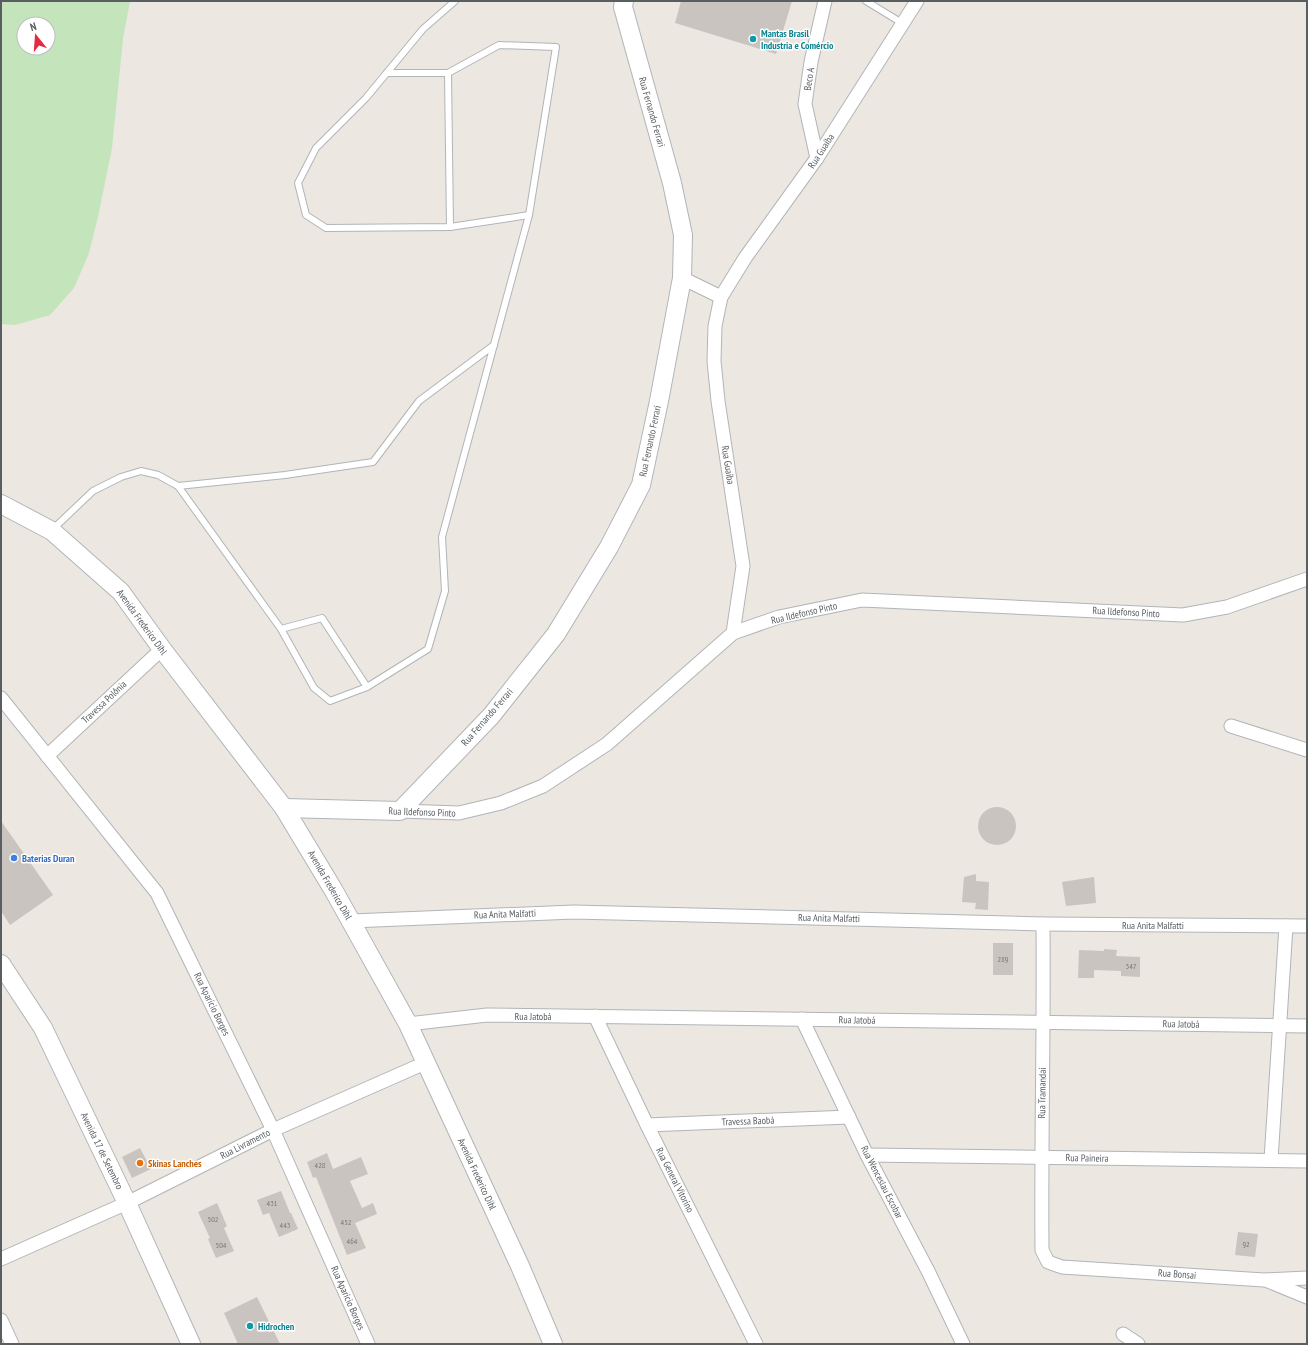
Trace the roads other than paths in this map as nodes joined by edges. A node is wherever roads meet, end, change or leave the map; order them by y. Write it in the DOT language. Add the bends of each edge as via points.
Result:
graph roads {
  1 [pos="455,1"];
  2 [pos="825,1"];
  3 [pos="866,1"];
  4 [pos="917,1"];
  5 [pos="622,3"];
  6 [pos="902,23"];
  7 [pos="387,72"];
  8 [pos="448,73"];
  9 [pos="817,158"];
  10 [pos="529,215"];
  11 [pos="450,227"];
  12 [pos="682,278"];
  13 [pos="721,297"];
  14 [pos="494,345"];
  15 [pos="178,486"];
  16 [pos="1,504"];
  17 [pos="52,531"];
  18 [pos="1307,579"];
  19 [pos="281,629"];
  20 [pos="734,633"];
  21 [pos="162,649"];
  22 [pos="367,687"];
  23 [pos="1,698"];
  24 [pos="1231,726"];
  25 [pos="1307,750"];
  26 [pos="47,756"];
  27 [pos="284,808"];
  28 [pos="400,811"];
  29 [pos="351,921"];
  30 [pos="1043,924"];
  31 [pos="1286,926"];
  32 [pos="1307,926"];
  33 [pos="1,964"];
  34 [pos="595,1016"];
  35 [pos="802,1019"];
  36 [pos="1044,1023"];
  37 [pos="408,1024"];
  38 [pos="1279,1025"];
  39 [pos="1307,1026"];
  40 [pos="425,1063"];
  41 [pos="849,1117"];
  42 [pos="647,1125"];
  43 [pos="273,1130"];
  44 [pos="867,1155"];
  45 [pos="1041,1157"];
  46 [pos="1271,1160"];
  47 [pos="1307,1161"];
  48 [pos="127,1204"];
  49 [pos="1,1259"];
  50 [pos="1048,1262"];
  51 [pos="1307,1278"];
  52 [pos="1264,1280"];
  53 [pos="1307,1297"];
  54 [pos="1,1320"];
  55 [pos="1123,1334"];
  56 [pos="12,1344"];
  57 [pos="191,1344"];
  58 [pos="368,1344"];
  59 [pos="553,1344"];
  60 [pos="756,1344"];
  61 [pos="963,1344"];
  62 [pos="1138,1344"];
  1 -- 7 [label="lane" via="423,29"];
  2 -- 9 [label="street, Beco A" via="811,62 805,104"];
  3 -- 6 [label="lane"];
  4 -- 6 [label="street, Rua Guaíba"];
  5 -- 12 [label="main road, Rua Fernando Ferrari" via="672,183 683,235"];
  6 -- 9 [label="street, Rua Guaíba"];
  7 -- 8 [label="lane"];
  7 -- 11 [label="lane" via="366,98 316,148 298,183 306,215 326,228"];
  8 -- 10 [label="lane" via="499,45 556,47"];
  8 -- 11 [label="lane"];
  9 -- 13 [label="street, Rua Guaíba"];
  10 -- 11 [label="lane"];
  10 -- 14 [label="lane"];
  12 -- 13 [label="street"];
  12 -- 28 [label="main road, Rua Fernando Ferrari" via="641,485 609,547 556,634 491,716"];
  13 -- 20 [label="street, Rua Guaíba" via="715,326 718,401 743,566"];
  14 -- 15 [label="lane" via="419,401 373,462"];
  14 -- 22 [label="lane" via="442,537 445,591 428,649"];
  15 -- 17 [label="lane" via="158,475 141,471 121,477 93,491"];
  15 -- 19 [label="lane"];
  16 -- 17 [label="main road, Avenida Frederico Dihl"];
  17 -- 21 [label="main road, Avenida Frederico Dihl" via="121,592"];
  18 -- 20 [label="street, Rua Ildefonso Pinto" via="1227,607 1183,615 862,600 779,617"];
  19 -- 22 [label="lane" via="322,618"];
  19 -- 22 [label="lane" via="314,688 330,701"];
  20 -- 28 [label="street, Rua Ildefonso Pinto" via="607,744 544,786 501,803 459,813"];
  21 -- 26 [label="street, Travessa Polônia"];
  21 -- 27 [label="main road, Avenida Frederico Dihl"];
  23 -- 26 [label="street, Rua Aparício Borges"];
  24 -- 25 [label="street"];
  26 -- 43 [label="street, Rua Aparício Borges" via="157,893"];
  27 -- 28 [label="main road, Rua Ildefonso Pinto"];
  27 -- 29 [label="main road, Avenida Frederico Dihl"];
  29 -- 30 [label="street, Rua Anita Malfatti" via="574,912"];
  29 -- 37 [label="main road, Avenida Frederico Dihl"];
  30 -- 31 [label="street, Rua Anita Malfatti"];
  30 -- 36 [label="street, Rua Tramandaí"];
  31 -- 32 [label="street, Rua Anita Malfatti"];
  31 -- 38 [label="street"];
  33 -- 48 [label="main road, Avenida 17 de Setembro" via="42,1028"];
  34 -- 35 [label="street, Rua Jatobá"];
  34 -- 37 [label="street, Rua Jatobá" via="488,1015"];
  34 -- 42 [label="street, Rua General Vitorino"];
  35 -- 36 [label="street, Rua Jatobá"];
  35 -- 41 [label="street, Rua Wenceslau Escobar"];
  36 -- 38 [label="street, Rua Jatobá"];
  36 -- 45 [label="street, Rua Tramandaí"];
  37 -- 40 [label="main road, Avenida Frederico Dihl"];
  38 -- 39 [label="street, Rua Jatobá"];
  38 -- 46 [label="street"];
  40 -- 43 [label="street, Rua Livramento"];
  40 -- 59 [label="main road, Avenida Frederico Dihl" via="520,1266"];
  41 -- 42 [label="street, Travessa Baobá"];
  41 -- 44 [label="street, Rua Wenceslau Escobar"];
  42 -- 60 [label="street, Rua General Vitorino"];
  43 -- 48 [label="street, Rua Livramento"];
  43 -- 58 [label="street, Rua Aparício Borges"];
  44 -- 45 [label="street, Rua Paineira"];
  44 -- 61 [label="street, Rua Wenceslau Escobar"];
  45 -- 46 [label="street, Rua Paineira"];
  45 -- 50 [label="street, Rua Tramandaí" via="1042,1250"];
  46 -- 47 [label="street, Rua Paineira"];
  48 -- 49 [label="street, Rua Livramento"];
  48 -- 57 [label="main road, Avenida 17 de Setembro"];
  50 -- 52 [label="street, Rua Bonsai" via="1062,1267"];
  51 -- 52 [label="street, Rua Bonsai"];
  52 -- 53 [label="street"];
  54 -- 56 [label="street"];
  55 -- 62 [label="street"];
}
